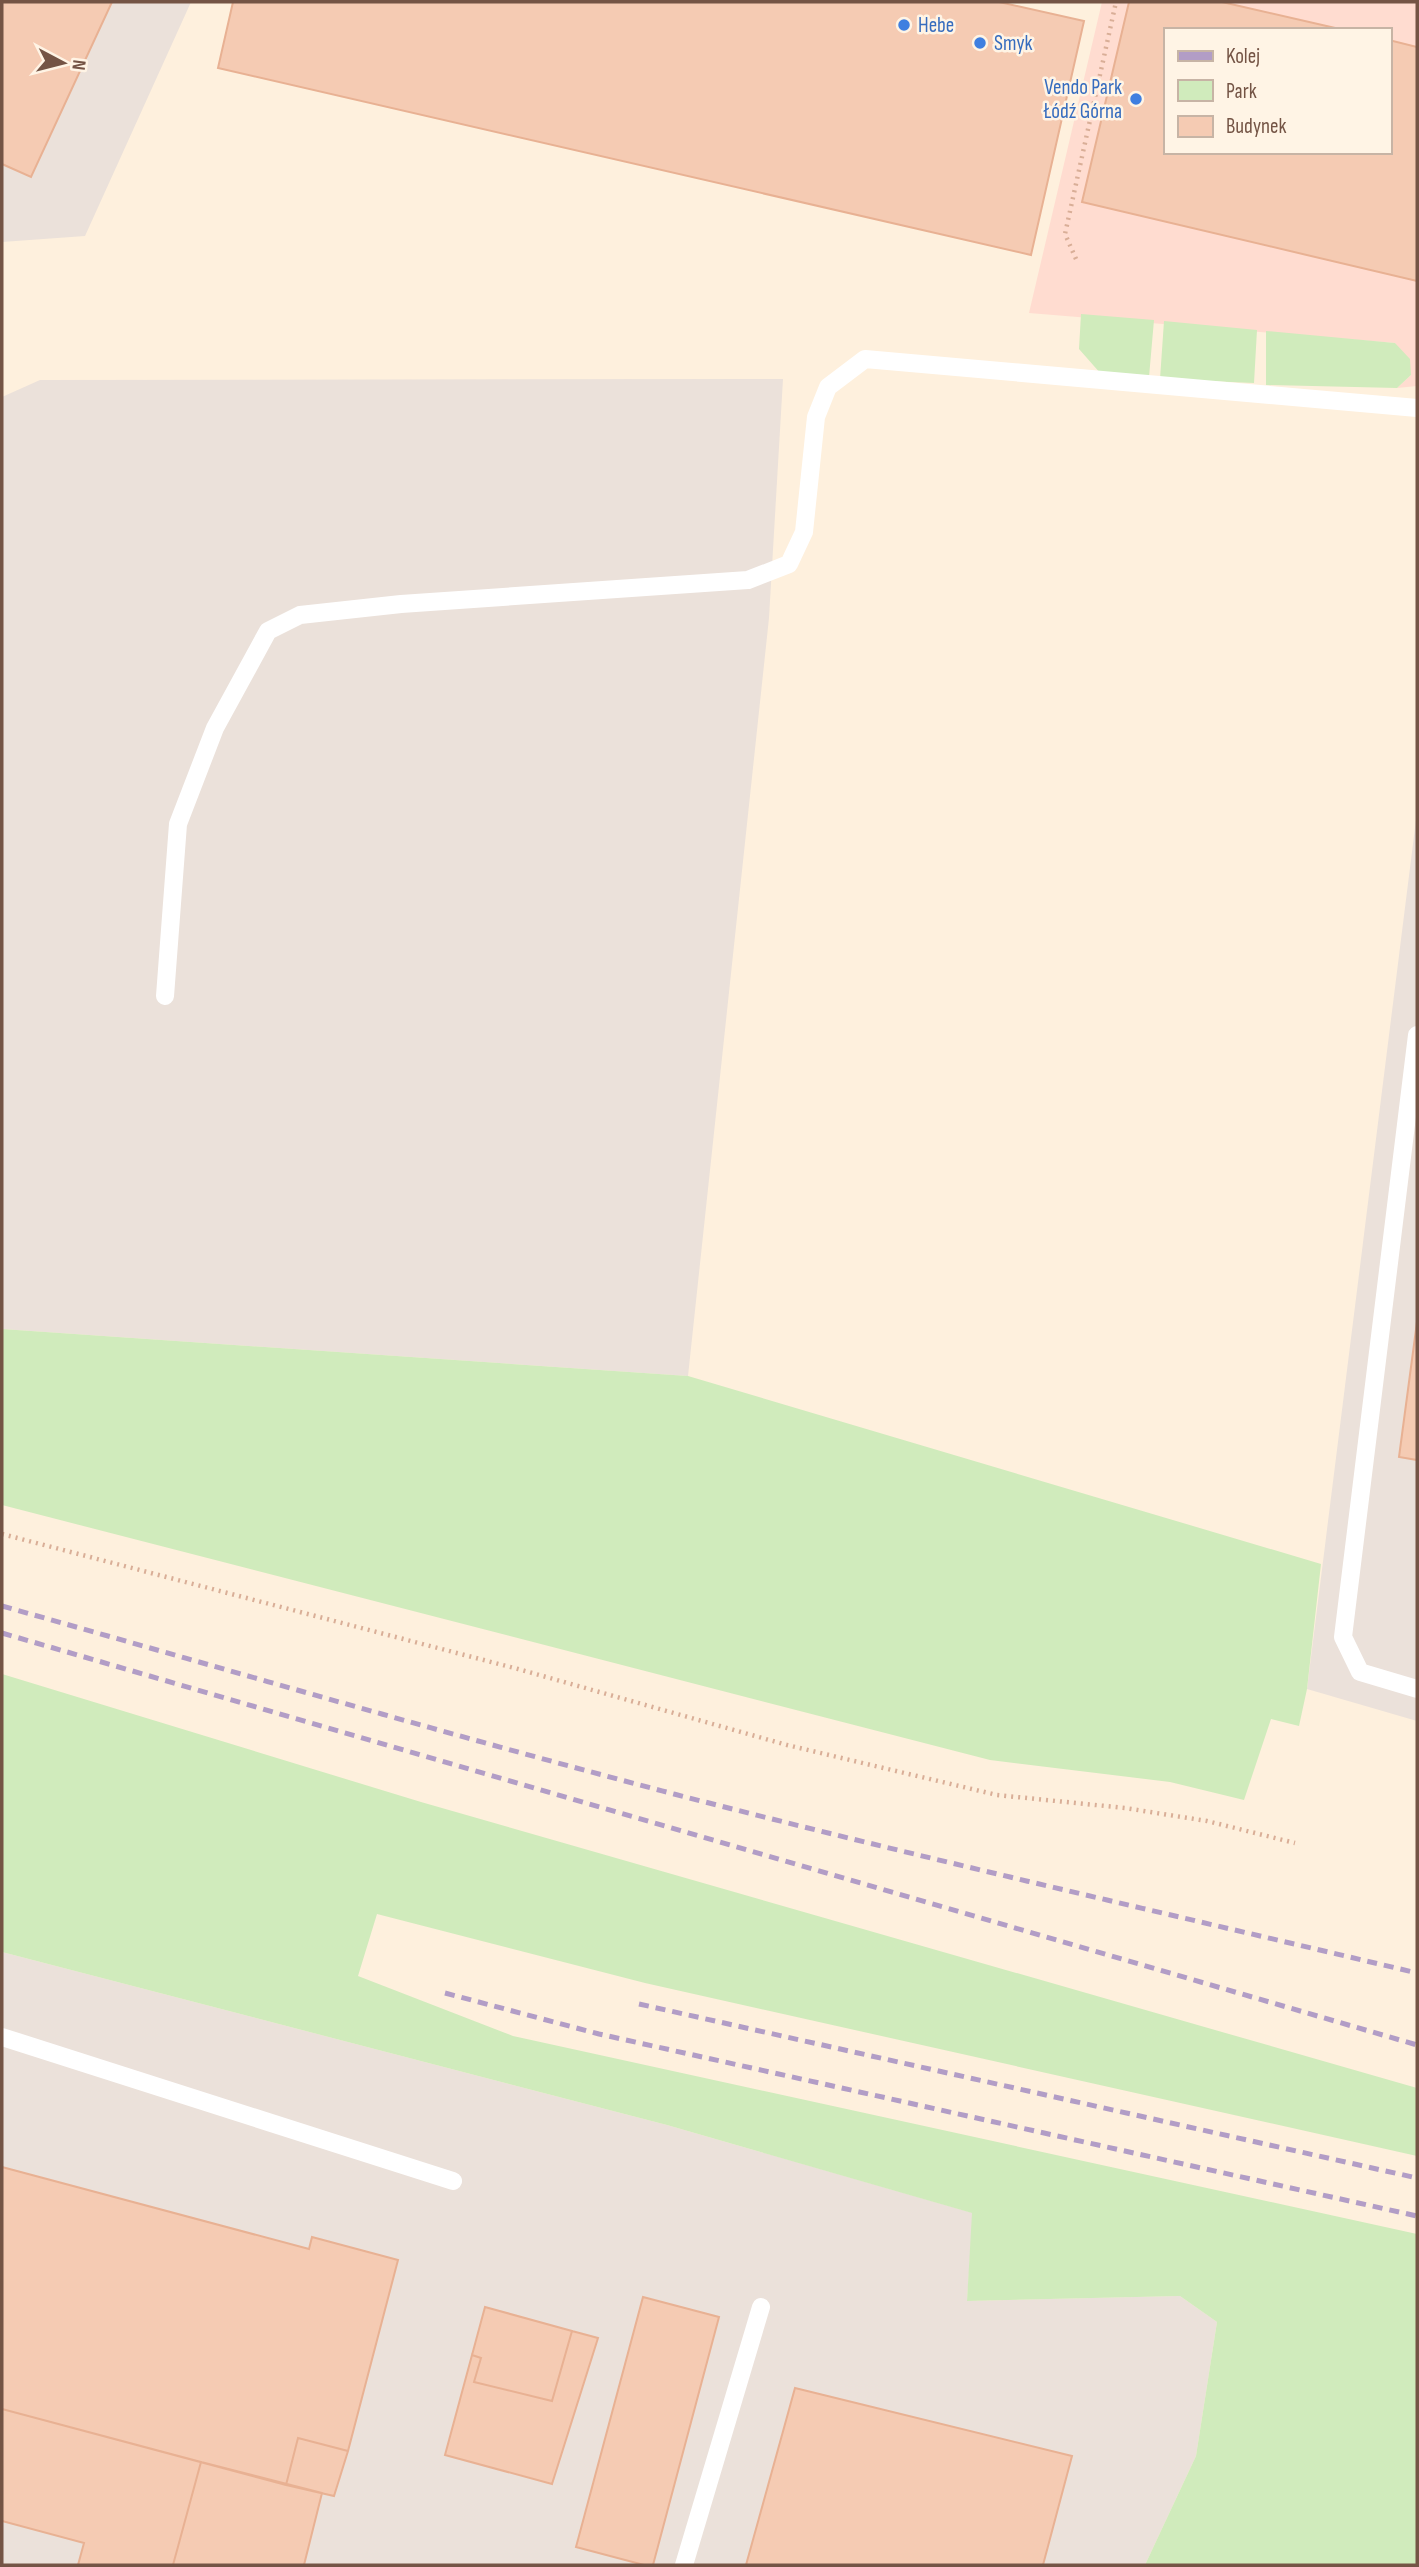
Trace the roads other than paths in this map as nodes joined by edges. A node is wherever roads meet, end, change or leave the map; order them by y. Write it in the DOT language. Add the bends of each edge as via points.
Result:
graph roads {
  1 [pos="1417,408"];
  2 [pos="165,996"];
  3 [pos="1417,1035"];
  4 [pos="1417,1689"];
  5 [pos="2,2037"];
  6 [pos="453,2181"];
  7 [pos="761,2307"];
  8 [pos="684,2565"];
  1 -- 2 [label="lane" via="865,359 828,387 817,417 804,532 789,564 748,580 300,615 268,631 215,728 178,824"];
  3 -- 4 [label="lane" via="1343,1637 1360,1672"];
  5 -- 6 [label="lane"];
  7 -- 8 [label="lane"];
}
